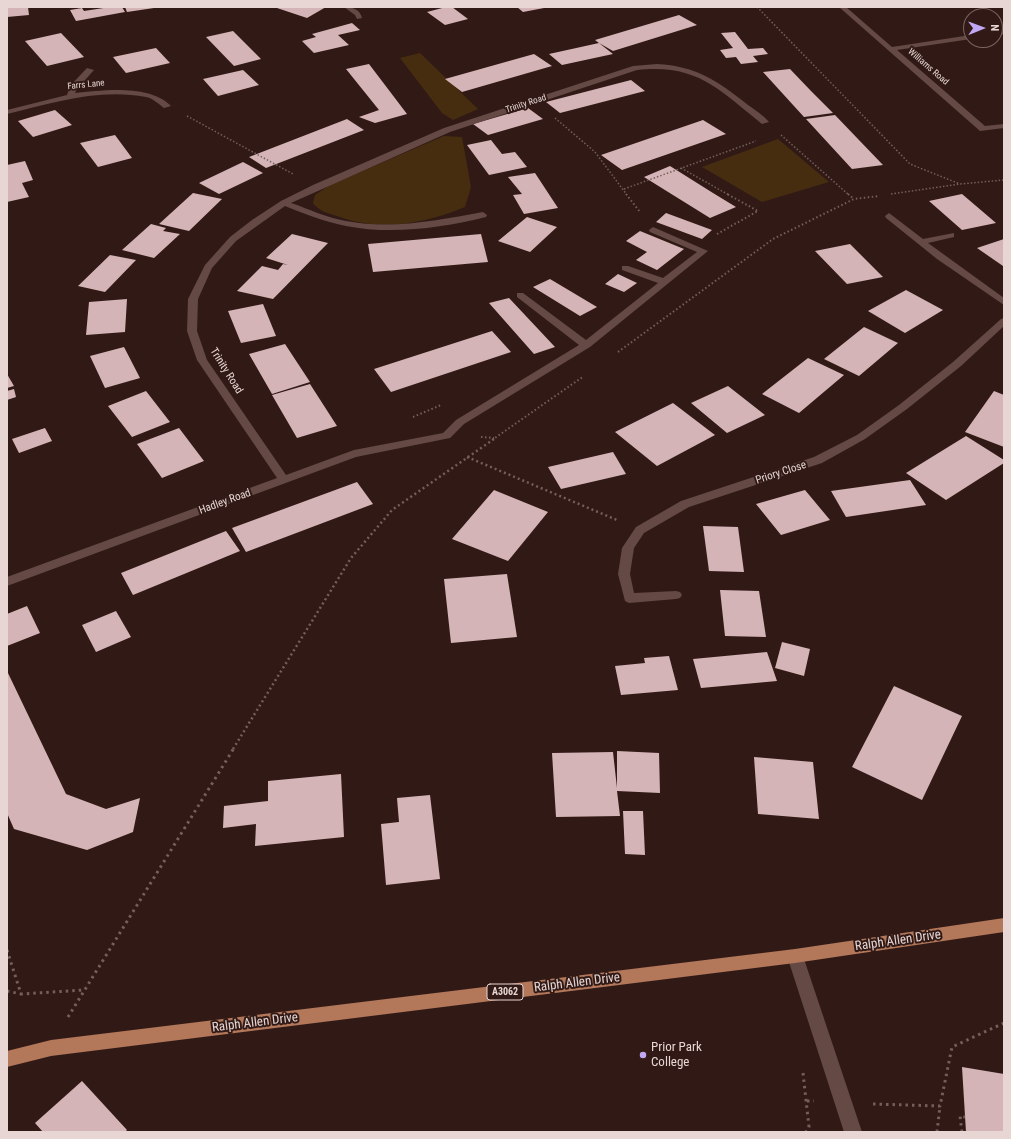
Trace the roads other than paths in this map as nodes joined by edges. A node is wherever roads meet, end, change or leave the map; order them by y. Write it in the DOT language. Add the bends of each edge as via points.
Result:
graph roads {
  1 [pos="348,7"];
  2 [pos="842,7"];
  3 [pos="359,18"];
  4 [pos="963,38"];
  5 [pos="892,49"];
  6 [pos="90,70"];
  7 [pos="70,96"];
  8 [pos="167,106"];
  9 [pos="7,112"];
  10 [pos="765,122"];
  11 [pos="1004,126"];
  12 [pos="284,203"];
  13 [pos="483,215"];
  14 [pos="889,216"];
  15 [pos="653,230"];
  16 [pos="951,235"];
  17 [pos="922,242"];
  18 [pos="625,268"];
  19 [pos="665,282"];
  20 [pos="520,295"];
  21 [pos="1004,302"];
  22 [pos="1004,321"];
  23 [pos="586,345"];
  24 [pos="284,481"];
  25 [pos="7,582"];
  26 [pos="676,595"];
  27 [pos="1004,925"];
  28 [pos="796,956"];
  29 [pos="7,1059"];
  30 [pos="853,1132"];
  1 -- 3 [label="street" via="358,14"];
  2 -- 5 [label="street, Williams Road"];
  4 -- 5 [label="street"];
  5 -- 11 [label="street, Williams Road" via="983,129"];
  6 -- 7 [label="street" via="73,88"];
  7 -- 8 [label="street, Farrs Lane" via="105,92 148,95"];
  7 -- 9 [label="street, Farrs Lane"];
  10 -- 12 [label="street, Trinity Road" via="703,75 671,65 652,65 447,130"];
  12 -- 13 [label="street" via="346,224 377,228 414,227"];
  12 -- 24 [label="street, Trinity Road" via="233,239 208,268 193,299 192,330 202,360"];
  14 -- 17 [label="street"];
  15 -- 19 [label="street" via="703,250"];
  16 -- 17 [label="street"];
  17 -- 21 [label="street"];
  18 -- 19 [label="street"];
  19 -- 23 [label="street"];
  20 -- 23 [label="street"];
  22 -- 26 [label="street, Priory Close" via="904,407 861,437 818,460 685,504 640,530 627,554 624,574 629,598"];
  23 -- 24 [label="street, Hadley Road" via="460,422 446,436 354,454"];
  24 -- 25 [label="street, Hadley Road"];
  27 -- 28 [label="main road, Ralph Allen Drive / A3062"];
  28 -- 29 [label="main road, Ralph Allen Drive / A3062" via="51,1048"];
  28 -- 30 [label="street"];
}
